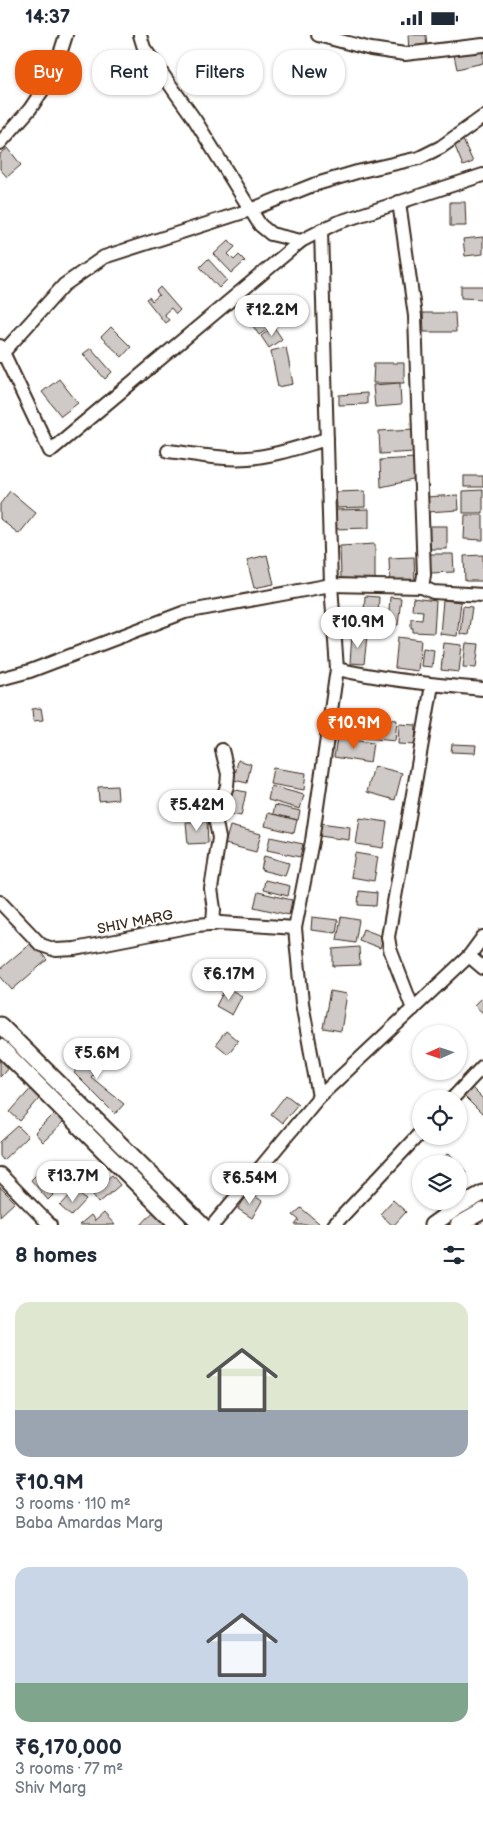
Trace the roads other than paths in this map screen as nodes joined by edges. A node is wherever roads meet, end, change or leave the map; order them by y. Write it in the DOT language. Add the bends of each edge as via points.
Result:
graph roads {
  1 [pos="66,35"];
  2 [pos="140,35"];
  3 [pos="318,35"];
  4 [pos="483,45"];
  5 [pos="483,117"];
  6 [pos="0,143"];
  7 [pos="483,175"];
  8 [pos="399,202"];
  9 [pos="250,210"];
  10 [pos="321,231"];
  11 [pos="301,241"];
  12 [pos="1,351"];
  13 [pos="327,439"];
  14 [pos="168,451"];
  15 [pos="331,585"];
  16 [pos="422,587"];
  17 [pos="483,595"];
  18 [pos="338,669"];
  19 [pos="0,679"];
  20 [pos="432,685"];
  21 [pos="483,689"];
  22 [pos="222,750"];
  23 [pos="0,902"];
  24 [pos="213,924"];
  25 [pos="295,928"];
  26 [pos="483,937"];
  27 [pos="469,956"];
  28 [pos="483,968"];
  29 [pos="412,1009"];
  30 [pos="0,1025"];
  31 [pos="0,1047"];
  32 [pos="483,1066"];
  33 [pos="63,1088"];
  34 [pos="460,1090"];
  35 [pos="51,1097"];
  36 [pos="319,1097"];
  37 [pos="412,1142"];
  38 [pos="0,1174"];
  39 [pos="483,1193"];
  40 [pos="483,1211"];
  41 [pos="50,1225"];
  42 [pos="178,1225"];
  43 [pos="202,1225"];
  44 [pos="213,1225"];
  45 [pos="334,1225"];
  46 [pos="432,1225"];
  47 [pos="458,1225"];
  1 -- 6 [label="street" via="54,73 30,109"];
  2 -- 9 [label="street" via="144,48 195,120"];
  3 -- 4 [label="street" via="405,54"];
  5 -- 9 [label="street" via="420,158 313,185"];
  7 -- 8 [label="street"];
  8 -- 10 [label="street"];
  8 -- 16 [label="street" via="415,316"];
  9 -- 11 [label="street" via="271,234"];
  9 -- 12 [label="street" via="104,257 64,285"];
  10 -- 11 [label="street"];
  10 -- 13 [label="street"];
  11 -- 12 [label="street" via="50,451"];
  13 -- 14 [label="street" via="248,458 227,459"];
  13 -- 15 [label="street"];
  15 -- 16 [label="street"];
  15 -- 18 [label="street"];
  15 -- 19 [label="street" via="185,611 30,671"];
  16 -- 17 [label="street" via="433,591"];
  18 -- 20 [label="street"];
  18 -- 25 [label="street" via="312,841"];
  20 -- 21 [label="street"];
  20 -- 29 [label="street" via="388,937"];
  22 -- 24 [label="street" via="228,774 215,819 219,838 211,884"];
  23 -- 24 [label="street, SHIV MARG" via="41,945 56,951"];
  24 -- 25 [label="street, SHIV MARG"];
  25 -- 36 [label="street" via="302,1003"];
  26 -- 27 [label="street"];
  27 -- 28 [label="street"];
  27 -- 29 [label="street"];
  29 -- 36 [label="street"];
  30 -- 33 [label="main road"];
  31 -- 35 [label="main road"];
  32 -- 34 [label="street"];
  33 -- 35 [label="main road"];
  33 -- 43 [label="main road"];
  35 -- 42 [label="main road"];
  36 -- 44 [label="street"];
  37 -- 45 [label="street"];
  38 -- 41 [label="street"];
  39 -- 46 [label="main road"];
  40 -- 47 [label="main road"];
}
